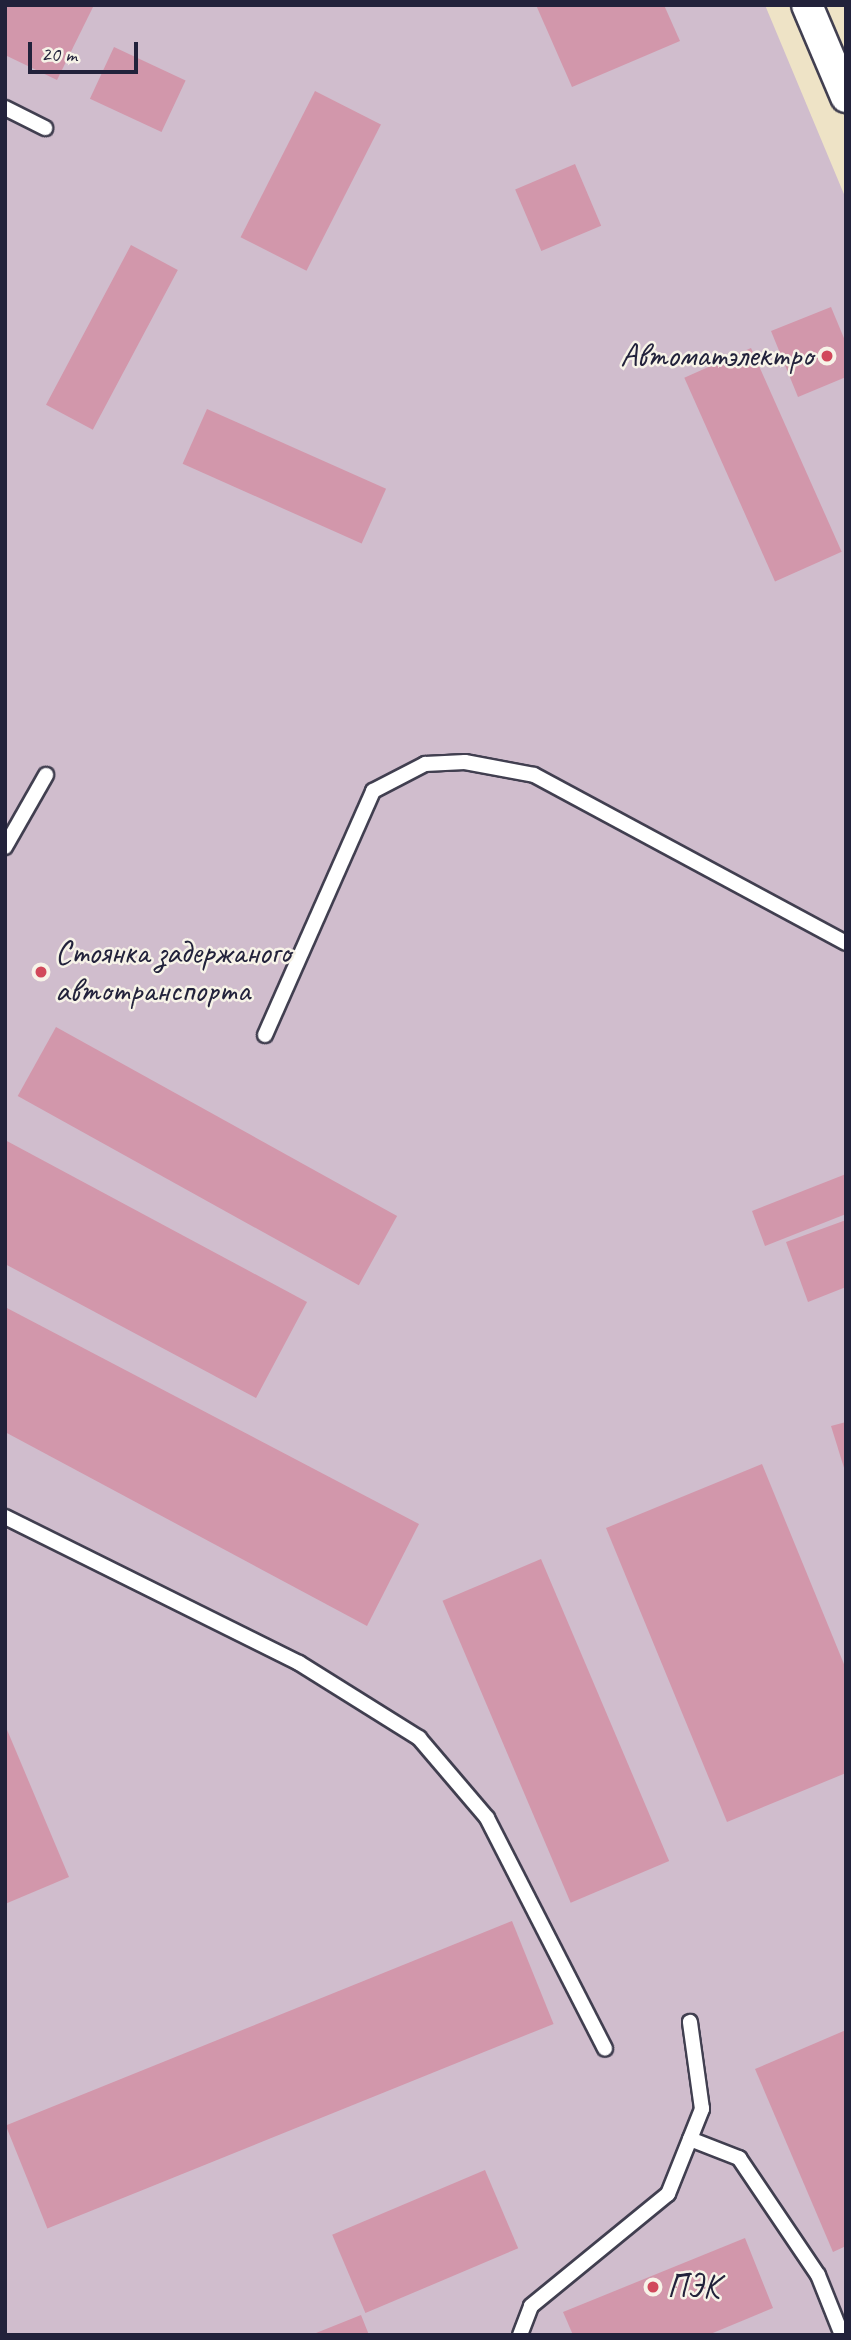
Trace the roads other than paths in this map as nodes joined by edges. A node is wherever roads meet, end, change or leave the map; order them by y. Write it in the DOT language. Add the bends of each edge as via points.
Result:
graph roads {
  1 [pos="807,5"];
  2 [pos="846,97"];
  3 [pos="5,108"];
  4 [pos="46,128"];
  5 [pos="46,775"];
  6 [pos="5,848"];
  7 [pos="846,943"];
  8 [pos="265,1035"];
  9 [pos="5,1517"];
  10 [pos="690,2022"];
  11 [pos="605,2049"];
  12 [pos="690,2139"];
  13 [pos="520,2335"];
  14 [pos="842,2335"];
  1 -- 2 [label="street"];
  3 -- 4 [label="lane"];
  5 -- 6 [label="lane"];
  7 -- 8 [label="lane" via="534,775 465,762 425,764 373,791"];
  9 -- 11 [label="lane" via="299,1663 419,1738 486,1818"];
  10 -- 12 [label="lane" via="702,2109"];
  12 -- 13 [label="lane" via="668,2194 531,2306"];
  12 -- 14 [label="lane" via="739,2158 818,2275"];
}
